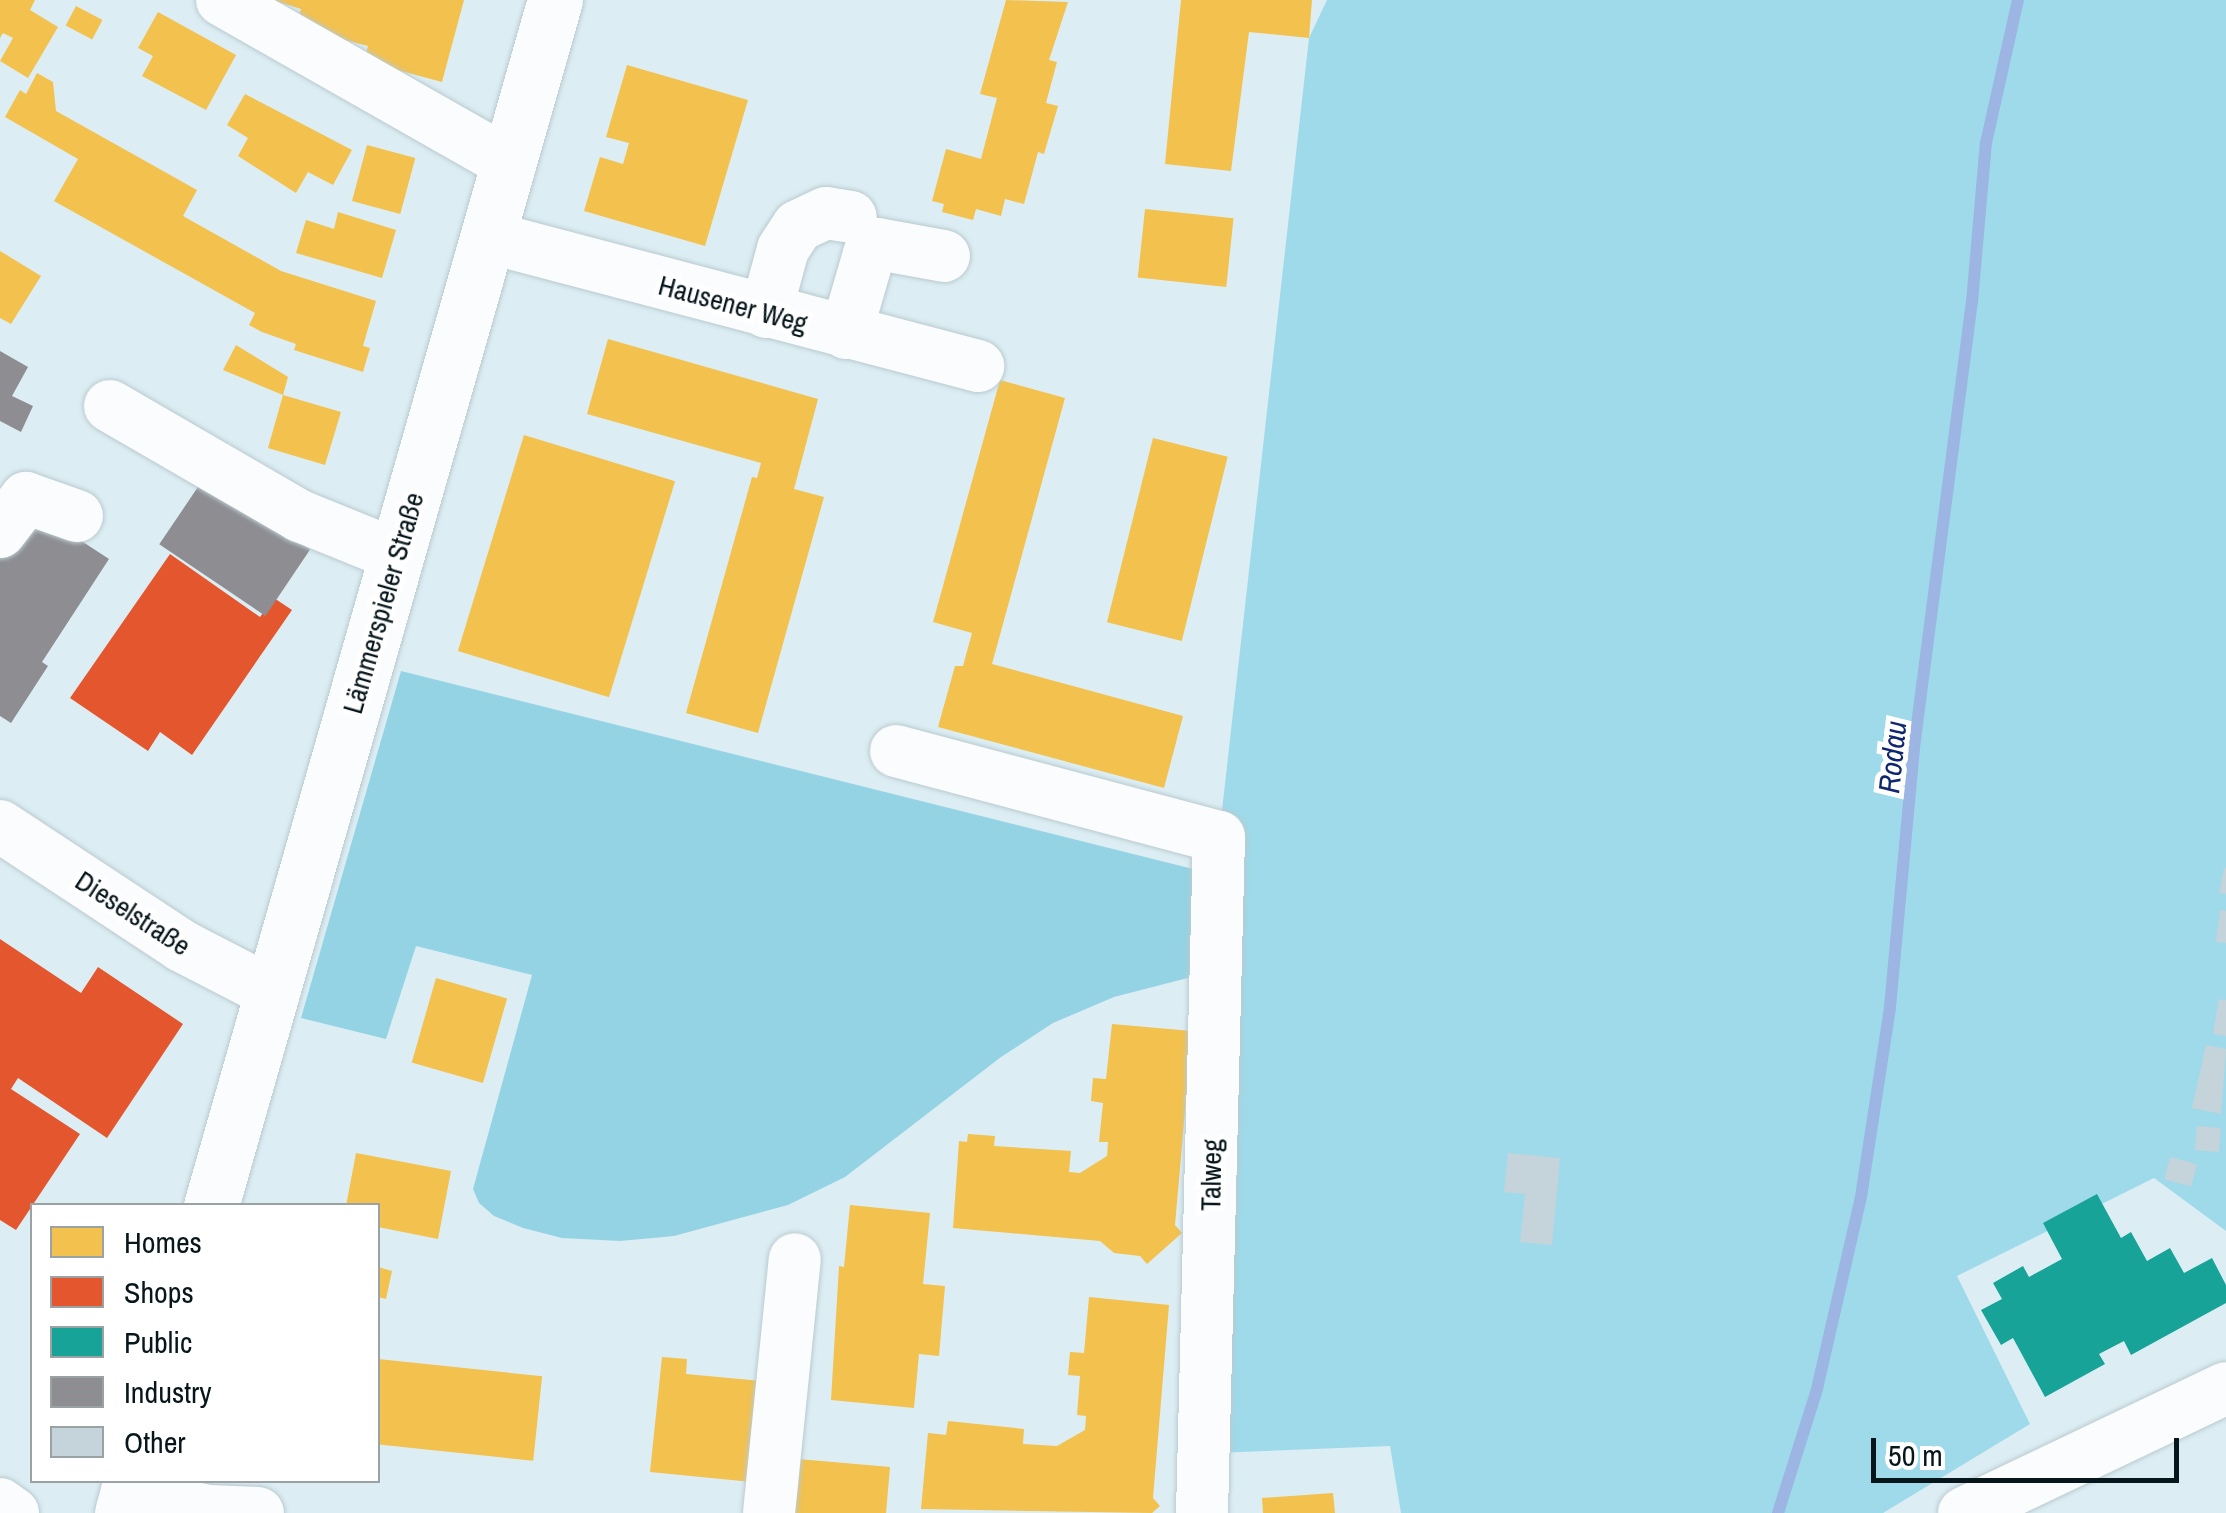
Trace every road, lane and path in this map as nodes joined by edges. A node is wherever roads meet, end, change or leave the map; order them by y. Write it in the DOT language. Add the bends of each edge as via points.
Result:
graph roads {
  1 [pos="222,0"];
  2 [pos="555,0"];
  3 [pos="509,163"];
  4 [pos="851,217"];
  5 [pos="488,237"];
  6 [pos="944,256"];
  7 [pos="766,312"];
  8 [pos="846,333"];
  9 [pos="978,366"];
  10 [pos="110,406"];
  11 [pos="77,516"];
  12 [pos="0,532"];
  13 [pos="396,554"];
  14 [pos="896,751"];
  15 [pos="0,826"];
  16 [pos="271,992"];
  17 [pos="212,1203"];
  18 [pos="795,1259"];
  19 [pos="2226,1388"];
  20 [pos="127,1495"];
  21 [pos="0,1504"];
  22 [pos="13,1513"];
  23 [pos="258,1513"];
  24 [pos="770,1513"];
  25 [pos="1202,1513"];
  26 [pos="1964,1513"];
  1 -- 3 [label="street"];
  2 -- 3 [label="main road, Lämmerspieler Straße"];
  3 -- 5 [label="main road, Lämmerspieler Straße"];
  4 -- 7 [label="street" via="826,213 798,226 783,249"];
  5 -- 7 [label="street, Hausener Weg"];
  5 -- 13 [label="main road, Lämmerspieler Straße"];
  6 -- 8 [label="street" via="878,244 869,254"];
  7 -- 8 [label="street, Hausener Weg"];
  8 -- 9 [label="street, Hausener Weg"];
  10 -- 13 [label="street" via="300,516"];
  11 -- 12 [label="street" via="26,498"];
  13 -- 16 [label="main road, Lämmerspieler Straße"];
  14 -- 25 [label="street, Talweg" via="1220,837"];
  15 -- 16 [label="street, Dieselstraße" via="182,946"];
  16 -- 17 [label="main road, Lämmerspieler Straße"];
  18 -- 24 [label="street"];
  19 -- 26 [label="street"];
  20 -- 23 [label="street"];
  21 -- 22 [label="street"];
}
